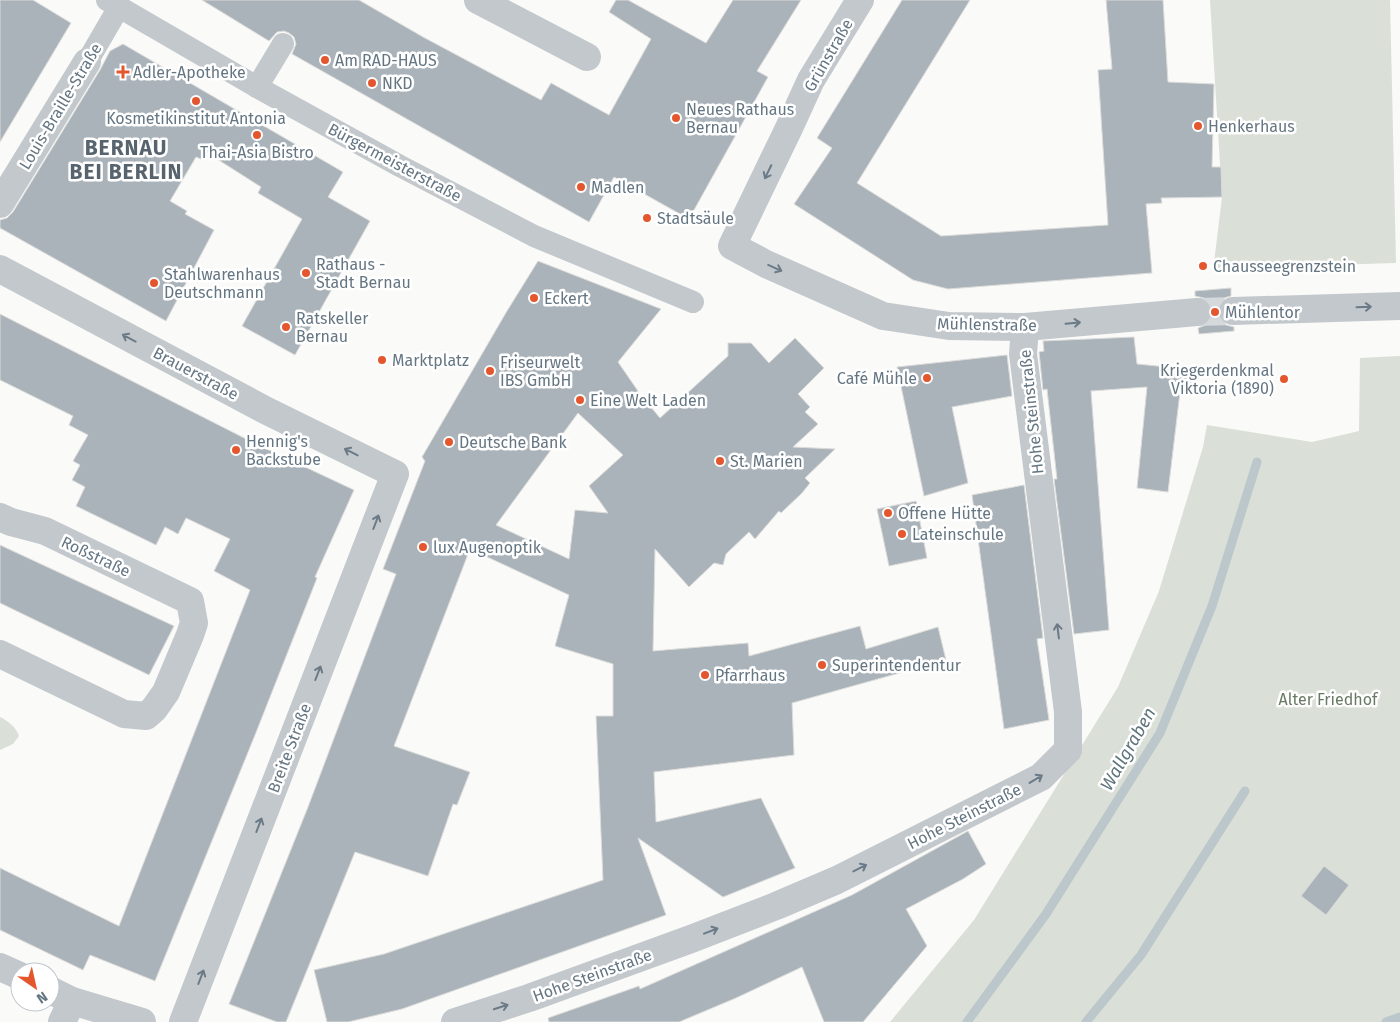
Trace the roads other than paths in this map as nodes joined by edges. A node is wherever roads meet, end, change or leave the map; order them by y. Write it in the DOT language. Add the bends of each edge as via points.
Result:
graph roads {
  1 [pos="478,0"];
  2 [pos="860,0"];
  3 [pos="113,4"];
  4 [pos="283,44"];
  5 [pos="587,57"];
  6 [pos="87,62"];
  7 [pos="257,87"];
  8 [pos="0,204"];
  9 [pos="732,246"];
  10 [pos="0,269"];
  11 [pos="693,302"];
  12 [pos="1400,306"];
  13 [pos="1233,311"];
  14 [pos="1197,312"];
  15 [pos="1025,327"];
  16 [pos="395,474"];
  17 [pos="0,517"];
  18 [pos="0,654"];
  19 [pos="61,1004"];
  20 [pos="142,1022"];
  21 [pos="183,1022"];
  22 [pos="455,1022"];
  1 -- 5 [label="street"];
  2 -- 9 [label="street, Grünstraße, one-way" via="811,80"];
  3 -- 6 [label="street, Louis-Braille-Straße"];
  3 -- 7 [label="street, Bürgermeisterstraße"];
  4 -- 7 [label="street"];
  6 -- 8 [label="street, Louis-Braille-Straße"];
  7 -- 11 [label="street, Bürgermeisterstraße" via="534,236"];
  9 -- 15 [label="street, Mühlenstraße, one-way" via="883,316 950,326"];
  16 -- 10 [label="street, Brauerstraße, one-way" via="265,410"];
  13 -- 12 [label="street, one-way"];
  15 -- 14 [label="street, Mühlenstraße, one-way"];
  22 -- 15 [label="street, Hohe Steinstraße, one-way" via="691,939 837,880 1041,777 1068,750 1068,712 1023,354"];
  21 -- 16 [label="street, Breite Straße, one-way"];
  17 -- 18 [label="street, Roßstraße" via="45,532 190,600 194,624 166,692 146,716 124,714"];
  19 -- 20 [label="street"];
}
